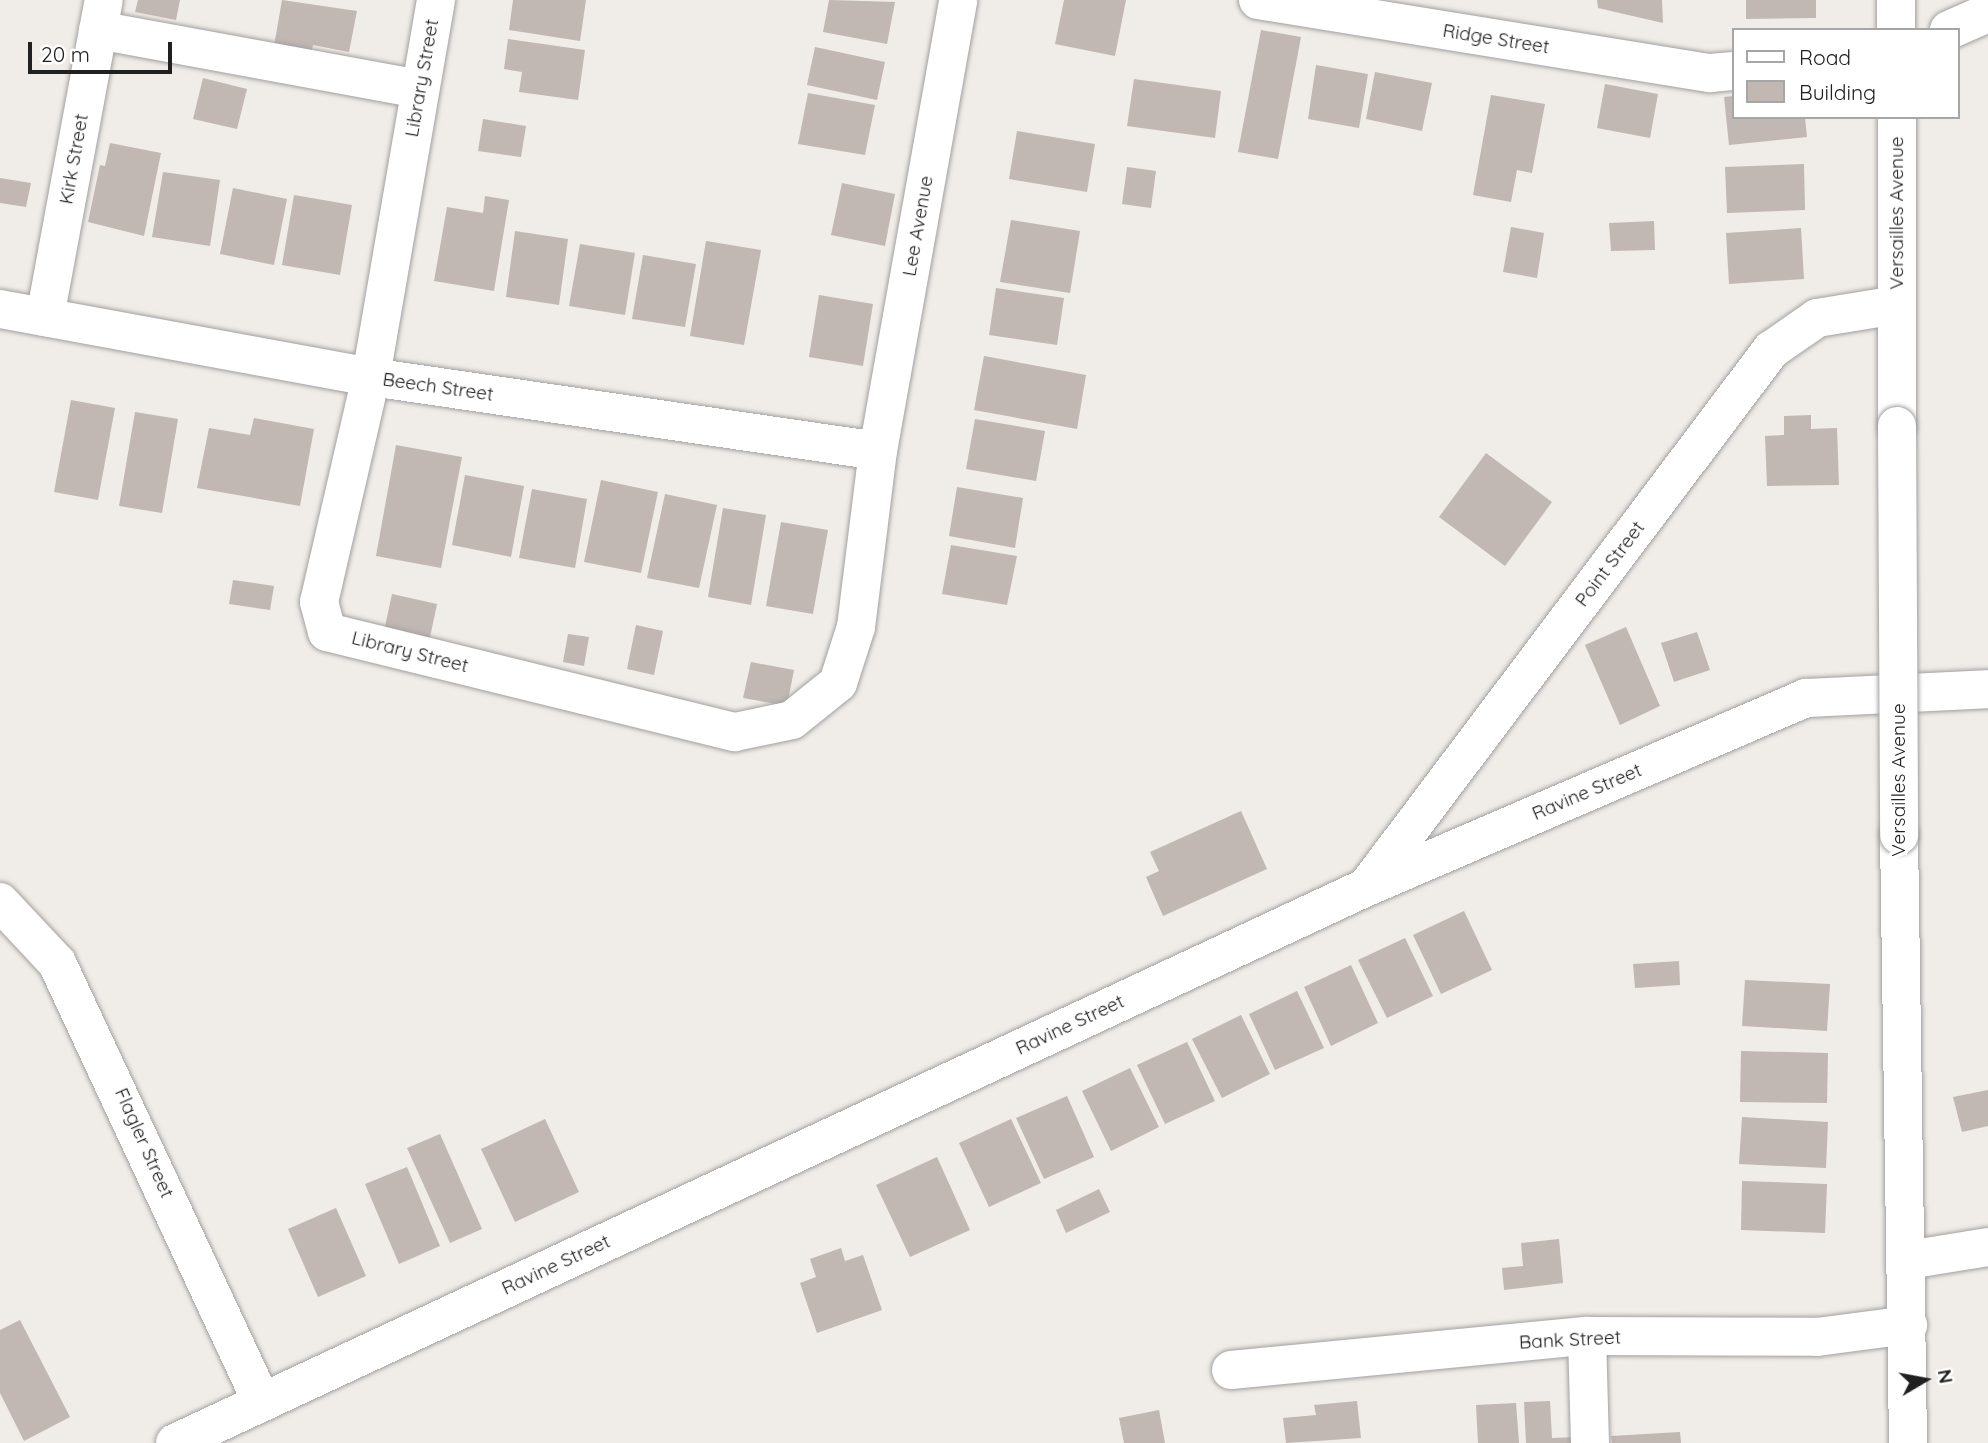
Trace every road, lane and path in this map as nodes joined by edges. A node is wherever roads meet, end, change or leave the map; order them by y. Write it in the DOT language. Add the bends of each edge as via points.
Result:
graph roads {
  1 [pos="436,0"];
  2 [pos="958,0"];
  3 [pos="1258,0"];
  4 [pos="1896,0"];
  5 [pos="1988,13"];
  6 [pos="101,15"];
  7 [pos="1896,28"];
  8 [pos="1954,28"];
  9 [pos="1732,71"];
  10 [pos="420,89"];
  11 [pos="1896,119"];
  12 [pos="1896,305"];
  13 [pos="0,309"];
  14 [pos="45,317"];
  15 [pos="371,377"];
  16 [pos="878,451"];
  17 [pos="1988,689"];
  18 [pos="1367,887"];
  19 [pos="0,902"];
  20 [pos="1988,1247"];
  21 [pos="1908,1260"];
  22 [pos="1908,1325"];
  23 [pos="1587,1336"];
  24 [pos="1231,1370"];
  25 [pos="262,1402"];
  26 [pos="175,1443"];
  27 [pos="1590,1443"];
  28 [pos="1908,1443"];
  1 -- 10 [label="street, Library Street"];
  2 -- 16 [label="street, Lee Avenue"];
  3 -- 9 [label="street, Ridge Street" via="1710,73"];
  4 -- 7 [label="street"];
  5 -- 8 [label="street"];
  6 -- 10 [label="street"];
  6 -- 14 [label="street, Kirk Street"];
  10 -- 15 [label="street, Library Street"];
  11 -- 12 [label="street, Versailles Avenue"];
  12 -- 18 [label="street, Point Street" via="1817,318 1771,350"];
  12 -- 21 [label="street, Versailles Avenue, bridge" via="1899,835"];
  13 -- 14 [label="street, Beech Street"];
  14 -- 15 [label="street, Beech Street"];
  15 -- 16 [label="street, Beech Street"];
  15 -- 16 [label="street, Library Street" via="319,602 327,632 735,732 792,720 838,683 856,627"];
  17 -- 18 [label="street, Ravine Street" via="1806,698"];
  18 -- 25 [label="street, Ravine Street"];
  19 -- 25 [label="street, Flagler Street" via="57,963"];
  20 -- 21 [label="street"];
  21 -- 22 [label="street, Versailles Avenue"];
  22 -- 23 [label="street, Bank Street" via="1817,1337"];
  22 -- 28 [label="street, Versailles Avenue"];
  23 -- 24 [label="street, Bank Street"];
  23 -- 27 [label="street"];
  25 -- 26 [label="street, Ravine Street"];
}
